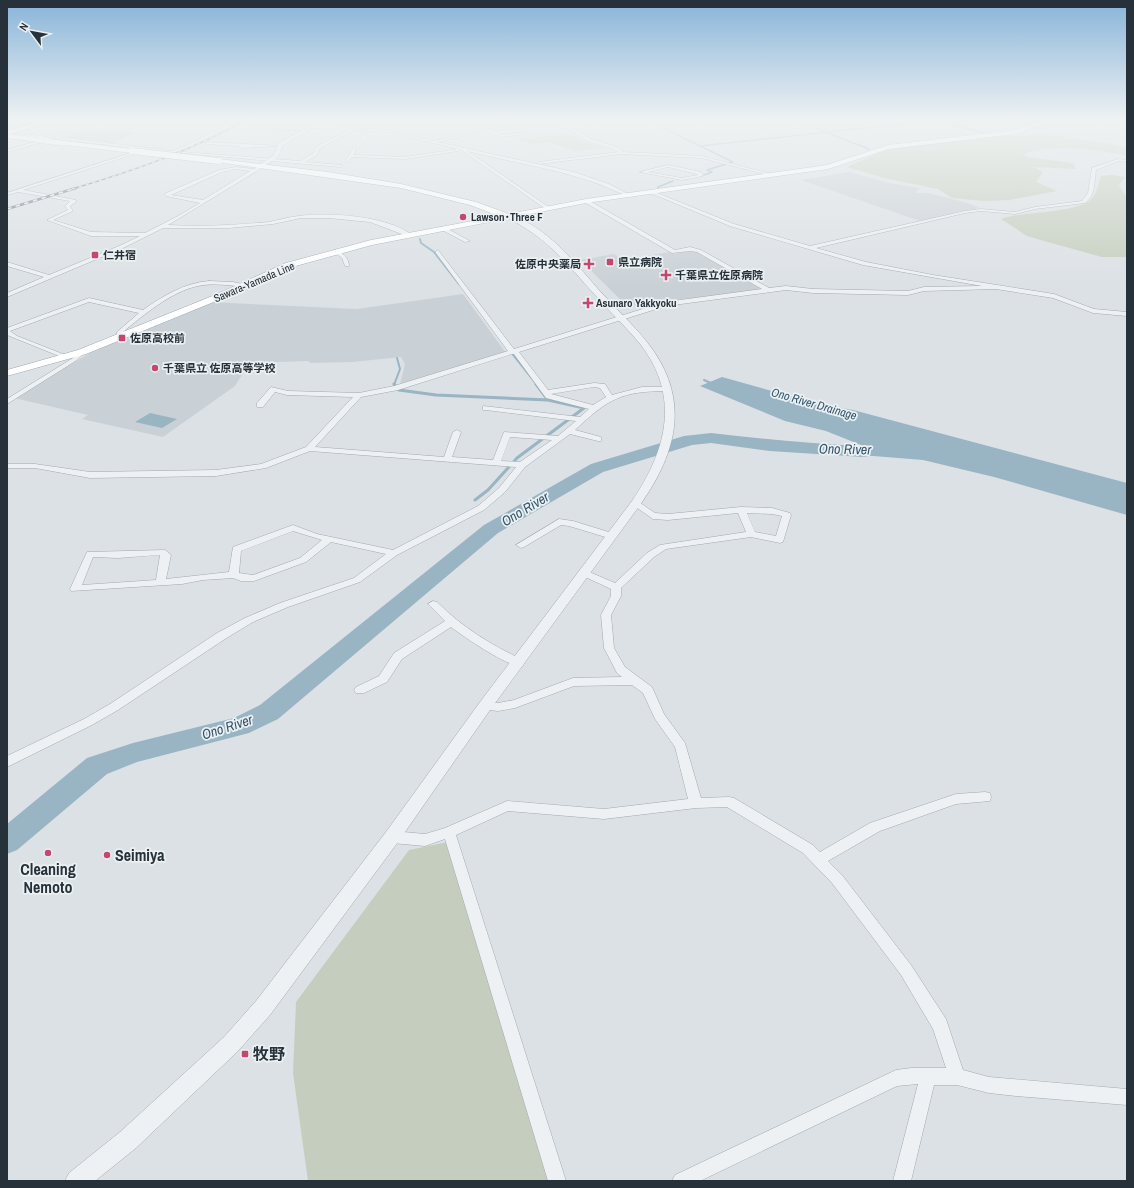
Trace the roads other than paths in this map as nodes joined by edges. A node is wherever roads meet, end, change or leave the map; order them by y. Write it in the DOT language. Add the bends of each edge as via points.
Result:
graph roads {
  1 [pos="65,175"];
  2 [pos="211,175"];
  3 [pos="246,175"];
  4 [pos="325,175"];
  5 [pos="501,175"];
  6 [pos="580,175"];
  7 [pos="661,175"];
  8 [pos="700,175"];
  9 [pos="769,175"];
  10 [pos="1092,175"];
  11 [pos="330,176"];
  12 [pos="689,178"];
  13 [pos="704,184"];
  14 [pos="19,191"];
  15 [pos="650,192"];
  16 [pos="7,194"];
  17 [pos="628,195"];
  18 [pos="586,201"];
  19 [pos="204,202"];
  20 [pos="548,208"];
  21 [pos="508,216"];
  22 [pos="162,226"];
  23 [pos="442,228"];
  24 [pos="146,234"];
  25 [pos="409,235"];
  26 [pos="467,240"];
  27 [pos="809,248"];
  28 [pos="337,252"];
  29 [pos="438,252"];
  30 [pos="7,264"];
  31 [pos="348,265"];
  32 [pos="49,277"];
  33 [pos="244,285"];
  34 [pos="994,288"];
  35 [pos="768,290"];
  36 [pos="7,294"];
  37 [pos="143,312"];
  38 [pos="1127,314"];
  39 [pos="621,318"];
  40 [pos="7,331"];
  41 [pos="120,337"];
  42 [pos="82,352"];
  43 [pos="513,352"];
  44 [pos="66,357"];
  45 [pos="7,373"];
  46 [pos="668,389"];
  47 [pos="547,392"];
  48 [pos="359,394"];
  49 [pos="610,398"];
  50 [pos="7,402"];
  51 [pos="260,405"];
  52 [pos="486,408"];
  53 [pos="594,408"];
  54 [pos="581,419"];
  55 [pos="569,431"];
  56 [pos="457,432"];
  57 [pos="559,438"];
  58 [pos="598,439"];
  59 [pos="309,449"];
  60 [pos="447,459"];
  61 [pos="497,462"];
  62 [pos="522,465"];
  63 [pos="7,466"];
  64 [pos="636,503"];
  65 [pos="741,510"];
  66 [pos="751,534"];
  67 [pos="612,536"];
  68 [pos="329,539"];
  69 [pos="521,545"];
  70 [pos="394,553"];
  71 [pos="584,573"];
  72 [pos="234,575"];
  73 [pos="161,581"];
  74 [pos="616,587"];
  75 [pos="433,604"];
  76 [pos="451,622"];
  77 [pos="519,663"];
  78 [pos="634,681"];
  79 [pos="360,690"];
  80 [pos="485,706"];
  81 [pos="7,762"];
  82 [pos="985,797"];
  83 [pos="696,803"];
  84 [pos="449,832"];
  85 [pos="392,836"];
  86 [pos="819,859"];
  87 [pos="928,1077"];
  88 [pos="957,1077"];
  89 [pos="1127,1097"];
  90 [pos="77,1181"];
  91 [pos="557,1181"];
  92 [pos="682,1181"];
  93 [pos="902,1181"];
  1 -- 14 [label="street"];
  2 -- 19 [label="street" via="166,195"];
  3 -- 19 [label="street"];
  4 -- 11 [label="main road"];
  5 -- 20 [label="street"];
  6 -- 17 [label="street"];
  7 -- 12 [label="street"];
  8 -- 12 [label="street"];
  9 -- 13 [label="main road, Sawara-Yamada Line"];
  10 -- 27 [label="street" via="1091,192 1088,199 1083,202 1015,212 965,212"];
  11 -- 21 [label="main road" via="430,191 472,202"];
  12 -- 13 [label="street"];
  13 -- 15 [label="main road, Sawara-Yamada Line"];
  14 -- 16 [label="street"];
  14 -- 24 [label="street" via="66,198 74,202 67,206 71,210 48,220 91,234"];
  15 -- 17 [label="main road, Sawara-Yamada Line"];
  15 -- 27 [label="street" via="702,214"];
  17 -- 18 [label="main road, Sawara-Yamada Line"];
  18 -- 20 [label="main road, Sawara-Yamada Line"];
  18 -- 35 [label="street" via="674,252 690,249 699,251"];
  19 -- 22 [label="street"];
  20 -- 21 [label="main road, Sawara-Yamada Line"];
  21 -- 23 [label="main road, Sawara-Yamada Line"];
  21 -- 39 [label="street" via="525,224 550,242"];
  22 -- 24 [label="street"];
  22 -- 25 [label="street" via="212,228 271,223 302,217 327,217 386,224"];
  23 -- 25 [label="main road, Sawara-Yamada Line"];
  23 -- 26 [label="street"];
  24 -- 32 [label="street"];
  25 -- 28 [label="main road, Sawara-Yamada Line"];
  27 -- 34 [label="street" via="873,265"];
  28 -- 31 [label="street" via="344,257"];
  28 -- 33 [label="main road, Sawara-Yamada Line" via="289,265"];
  29 -- 43 [label="street"];
  30 -- 32 [label="street"];
  32 -- 36 [label="street"];
  33 -- 37 [label="street" via="197,284"];
  33 -- 41 [label="main road, Sawara-Yamada Line"];
  34 -- 35 [label="street" via="924,289 908,293 786,288"];
  34 -- 38 [label="street" via="1054,296 1093,311"];
  35 -- 39 [label="street" via="682,300"];
  37 -- 40 [label="street" via="89,300"];
  37 -- 41 [label="street" via="119,333"];
  39 -- 43 [label="street"];
  39 -- 46 [label="street" via="657,362"];
  40 -- 44 [label="street" via="15,337"];
  41 -- 42 [label="main road, Sawara-Yamada Line"];
  42 -- 44 [label="main road, Sawara-Yamada Line"];
  42 -- 50 [label="street"];
  43 -- 47 [label="street"];
  43 -- 48 [label="street" via="397,388"];
  44 -- 45 [label="main road, Sawara-Yamada Line"];
  46 -- 49 [label="street" via="642,389"];
  46 -- 64 [label="street" via="671,417 662,458"];
  47 -- 49 [label="street" via="594,385 602,386"];
  47 -- 53 [label="street" via="549,396"];
  48 -- 51 [label="street" via="287,393 274,389"];
  48 -- 59 [label="street"];
  49 -- 53 [label="street"];
  52 -- 54 [label="street"];
  53 -- 54 [label="street"];
  54 -- 55 [label="street"];
  55 -- 57 [label="street"];
  55 -- 58 [label="street"];
  56 -- 60 [label="street"];
  57 -- 61 [label="street" via="507,434"];
  57 -- 62 [label="street"];
  59 -- 60 [label="street"];
  59 -- 63 [label="street" via="263,466 216,474 104,475 35,466"];
  60 -- 61 [label="street"];
  61 -- 62 [label="street"];
  62 -- 70 [label="street" via="502,490 481,508"];
  64 -- 65 [label="street" via="653,516 660,517"];
  64 -- 67 [label="street"];
  65 -- 66 [label="street"];
  65 -- 66 [label="street" via="772,511 787,515 780,540"];
  66 -- 74 [label="street" via="662,547 652,552 630,577"];
  67 -- 69 [label="street" via="559,522"];
  67 -- 71 [label="street"];
  68 -- 70 [label="street"];
  68 -- 72 [label="street" via="303,560 280,570 254,578"];
  68 -- 72 [label="street" via="293,528 236,549"];
  70 -- 81 [label="street" via="357,580 284,605 238,627 108,711"];
  71 -- 74 [label="street"];
  71 -- 77 [label="street"];
  72 -- 73 [label="street"];
  73 -- 73 [label="street" via="86,589 75,589 90,554 162,552 166,555"];
  74 -- 78 [label="street" via="616,596 606,615 609,648 621,670"];
  75 -- 76 [label="street"];
  76 -- 77 [label="street" via="492,650"];
  76 -- 79 [label="street" via="398,656 383,679"];
  77 -- 80 [label="street"];
  78 -- 80 [label="street" via="573,682 515,704"];
  78 -- 83 [label="street" via="648,690 659,716 681,746"];
  80 -- 85 [label="street"];
  82 -- 86 [label="street" via="956,799 875,827"];
  83 -- 84 [label="street" via="604,814 507,806"];
  83 -- 86 [label="street" via="729,802 808,849"];
  84 -- 85 [label="street" via="425,840"];
  84 -- 91 [label="street"];
  85 -- 90 [label="street" via="263,1008 231,1044 128,1140"];
  86 -- 88 [label="street" via="906,970 940,1025"];
  87 -- 88 [label="street"];
  87 -- 92 [label="street" via="896,1078"];
  87 -- 93 [label="street"];
  88 -- 89 [label="street" via="989,1085"];
}
